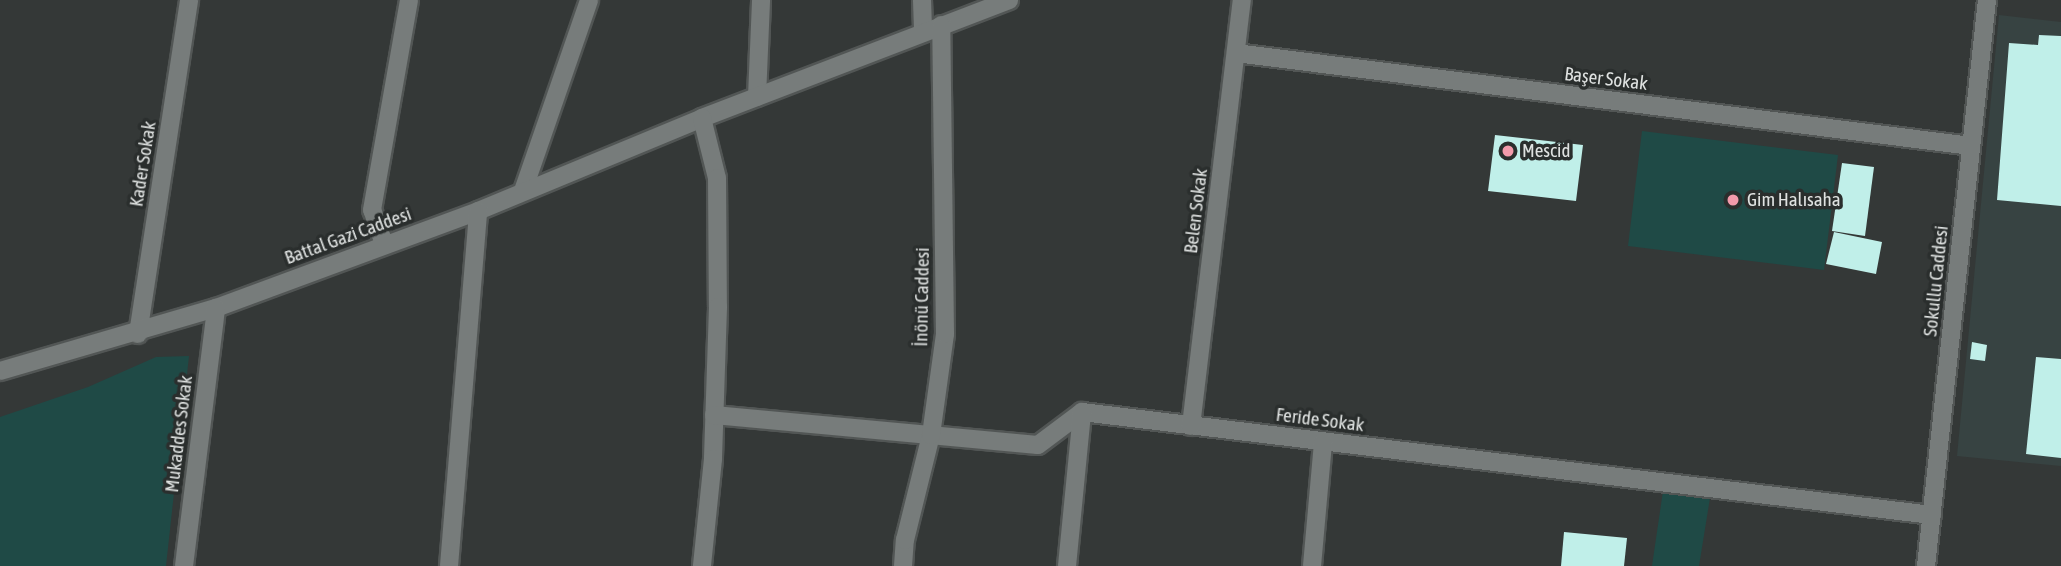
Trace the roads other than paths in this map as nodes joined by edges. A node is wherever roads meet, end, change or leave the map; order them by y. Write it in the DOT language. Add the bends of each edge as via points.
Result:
graph roads {
  1 [pos="189,0"];
  2 [pos="408,0"];
  3 [pos="589,0"];
  4 [pos="761,0"];
  5 [pos="922,0"];
  6 [pos="1009,0"];
  7 [pos="1242,0"];
  8 [pos="1987,0"];
  9 [pos="942,24"];
  10 [pos="923,32"];
  11 [pos="1236,53"];
  12 [pos="757,97"];
  13 [pos="702,118"];
  14 [pos="1971,146"];
  15 [pos="523,191"];
  16 [pos="478,211"];
  17 [pos="384,244"];
  18 [pos="216,307"];
  19 [pos="138,334"];
  20 [pos="0,371"];
  21 [pos="1082,412"];
  22 [pos="714,415"];
  23 [pos="1191,426"];
  24 [pos="930,435"];
  25 [pos="1323,442"];
  26 [pos="1932,515"];
  27 [pos="184,566"];
  28 [pos="449,566"];
  29 [pos="702,566"];
  30 [pos="903,566"];
  31 [pos="1067,566"];
  32 [pos="1311,566"];
  33 [pos="1926,566"];
  1 -- 19 [label="street, Kader Sokak"];
  2 -- 17 [label="street" via="372,210"];
  3 -- 15 [label="street"];
  4 -- 12 [label="street"];
  5 -- 10 [label="street"];
  6 -- 9 [label="street, Battal Gazi Caddesi"];
  7 -- 11 [label="street, Belen Sokak"];
  8 -- 14 [label="street, Sokullu Caddesi"];
  9 -- 10 [label="street, Battal Gazi Caddesi"];
  9 -- 24 [label="street, İnönü Caddesi" via="944,334"];
  10 -- 12 [label="street, Battal Gazi Caddesi"];
  11 -- 14 [label="street, Başer Sokak"];
  11 -- 23 [label="street, Belen Sokak"];
  12 -- 13 [label="street, Battal Gazi Caddesi"];
  13 -- 15 [label="street, Battal Gazi Caddesi"];
  13 -- 22 [label="street" via="717,178"];
  14 -- 26 [label="street, Sokullu Caddesi"];
  15 -- 16 [label="street, Battal Gazi Caddesi"];
  16 -- 17 [label="street, Battal Gazi Caddesi"];
  16 -- 28 [label="street"];
  17 -- 18 [label="street, Battal Gazi Caddesi"];
  18 -- 19 [label="street, Battal Gazi Caddesi"];
  18 -- 27 [label="street, Mukaddes Sokak"];
  19 -- 20 [label="street, Battal Gazi Caddesi"];
  21 -- 23 [label="street, Feride Sokak"];
  21 -- 24 [label="street" via="1038,445"];
  21 -- 31 [label="street"];
  22 -- 24 [label="street"];
  22 -- 29 [label="street"];
  23 -- 25 [label="street, Feride Sokak"];
  24 -- 30 [label="street, İnönü Caddesi"];
  25 -- 26 [label="street, Feride Sokak"];
  25 -- 32 [label="street"];
  26 -- 33 [label="street, Sokullu Caddesi"];
}
